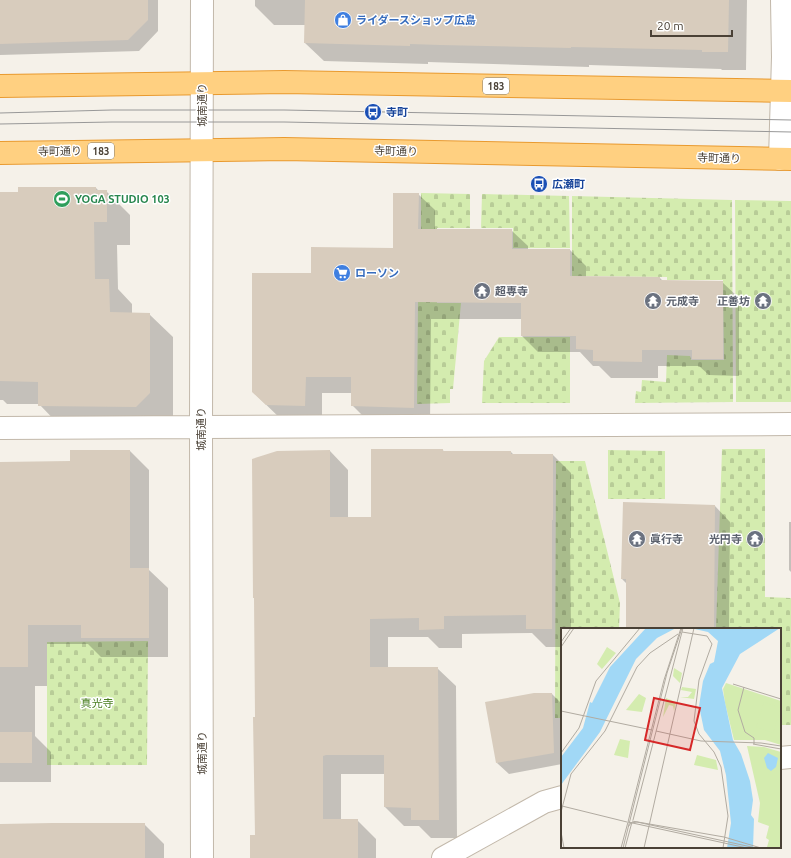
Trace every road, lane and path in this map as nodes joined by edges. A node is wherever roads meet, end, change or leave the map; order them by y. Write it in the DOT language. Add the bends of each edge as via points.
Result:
graph roads {
  1 [pos="202,0"];
  2 [pos="782,0"];
  3 [pos="202,83"];
  4 [pos="0,86"];
  5 [pos="787,91"];
  6 [pos="202,150"];
  7 [pos="0,153"];
  8 [pos="786,159"];
  9 [pos="791,424"];
  10 [pos="201,427"];
  11 [pos="0,428"];
  12 [pos="791,757"];
  13 [pos="781,758"];
  14 [pos="561,797"];
  15 [pos="202,858"];
  16 [pos="444,858"];
  1 -- 3 [label="street, 城南通り"];
  2 -- 5 [label="street" via="783,57"];
  3 -- 4 [label="highway, 183"];
  3 -- 5 [label="highway, 183"];
  3 -- 6 [label="street, 城南通り"];
  5 -- 8 [label="street"];
  6 -- 7 [label="highway, 寺町通り / 183"];
  6 -- 8 [label="highway, 寺町通り / 183" via="284,149"];
  6 -- 10 [label="street, 城南通り"];
  9 -- 10 [label="street"];
  10 -- 11 [label="street"];
  10 -- 15 [label="street, 城南通り"];
  12 -- 13 [label="street"];
  14 -- 16 [label="street" via="544,802"];
}
